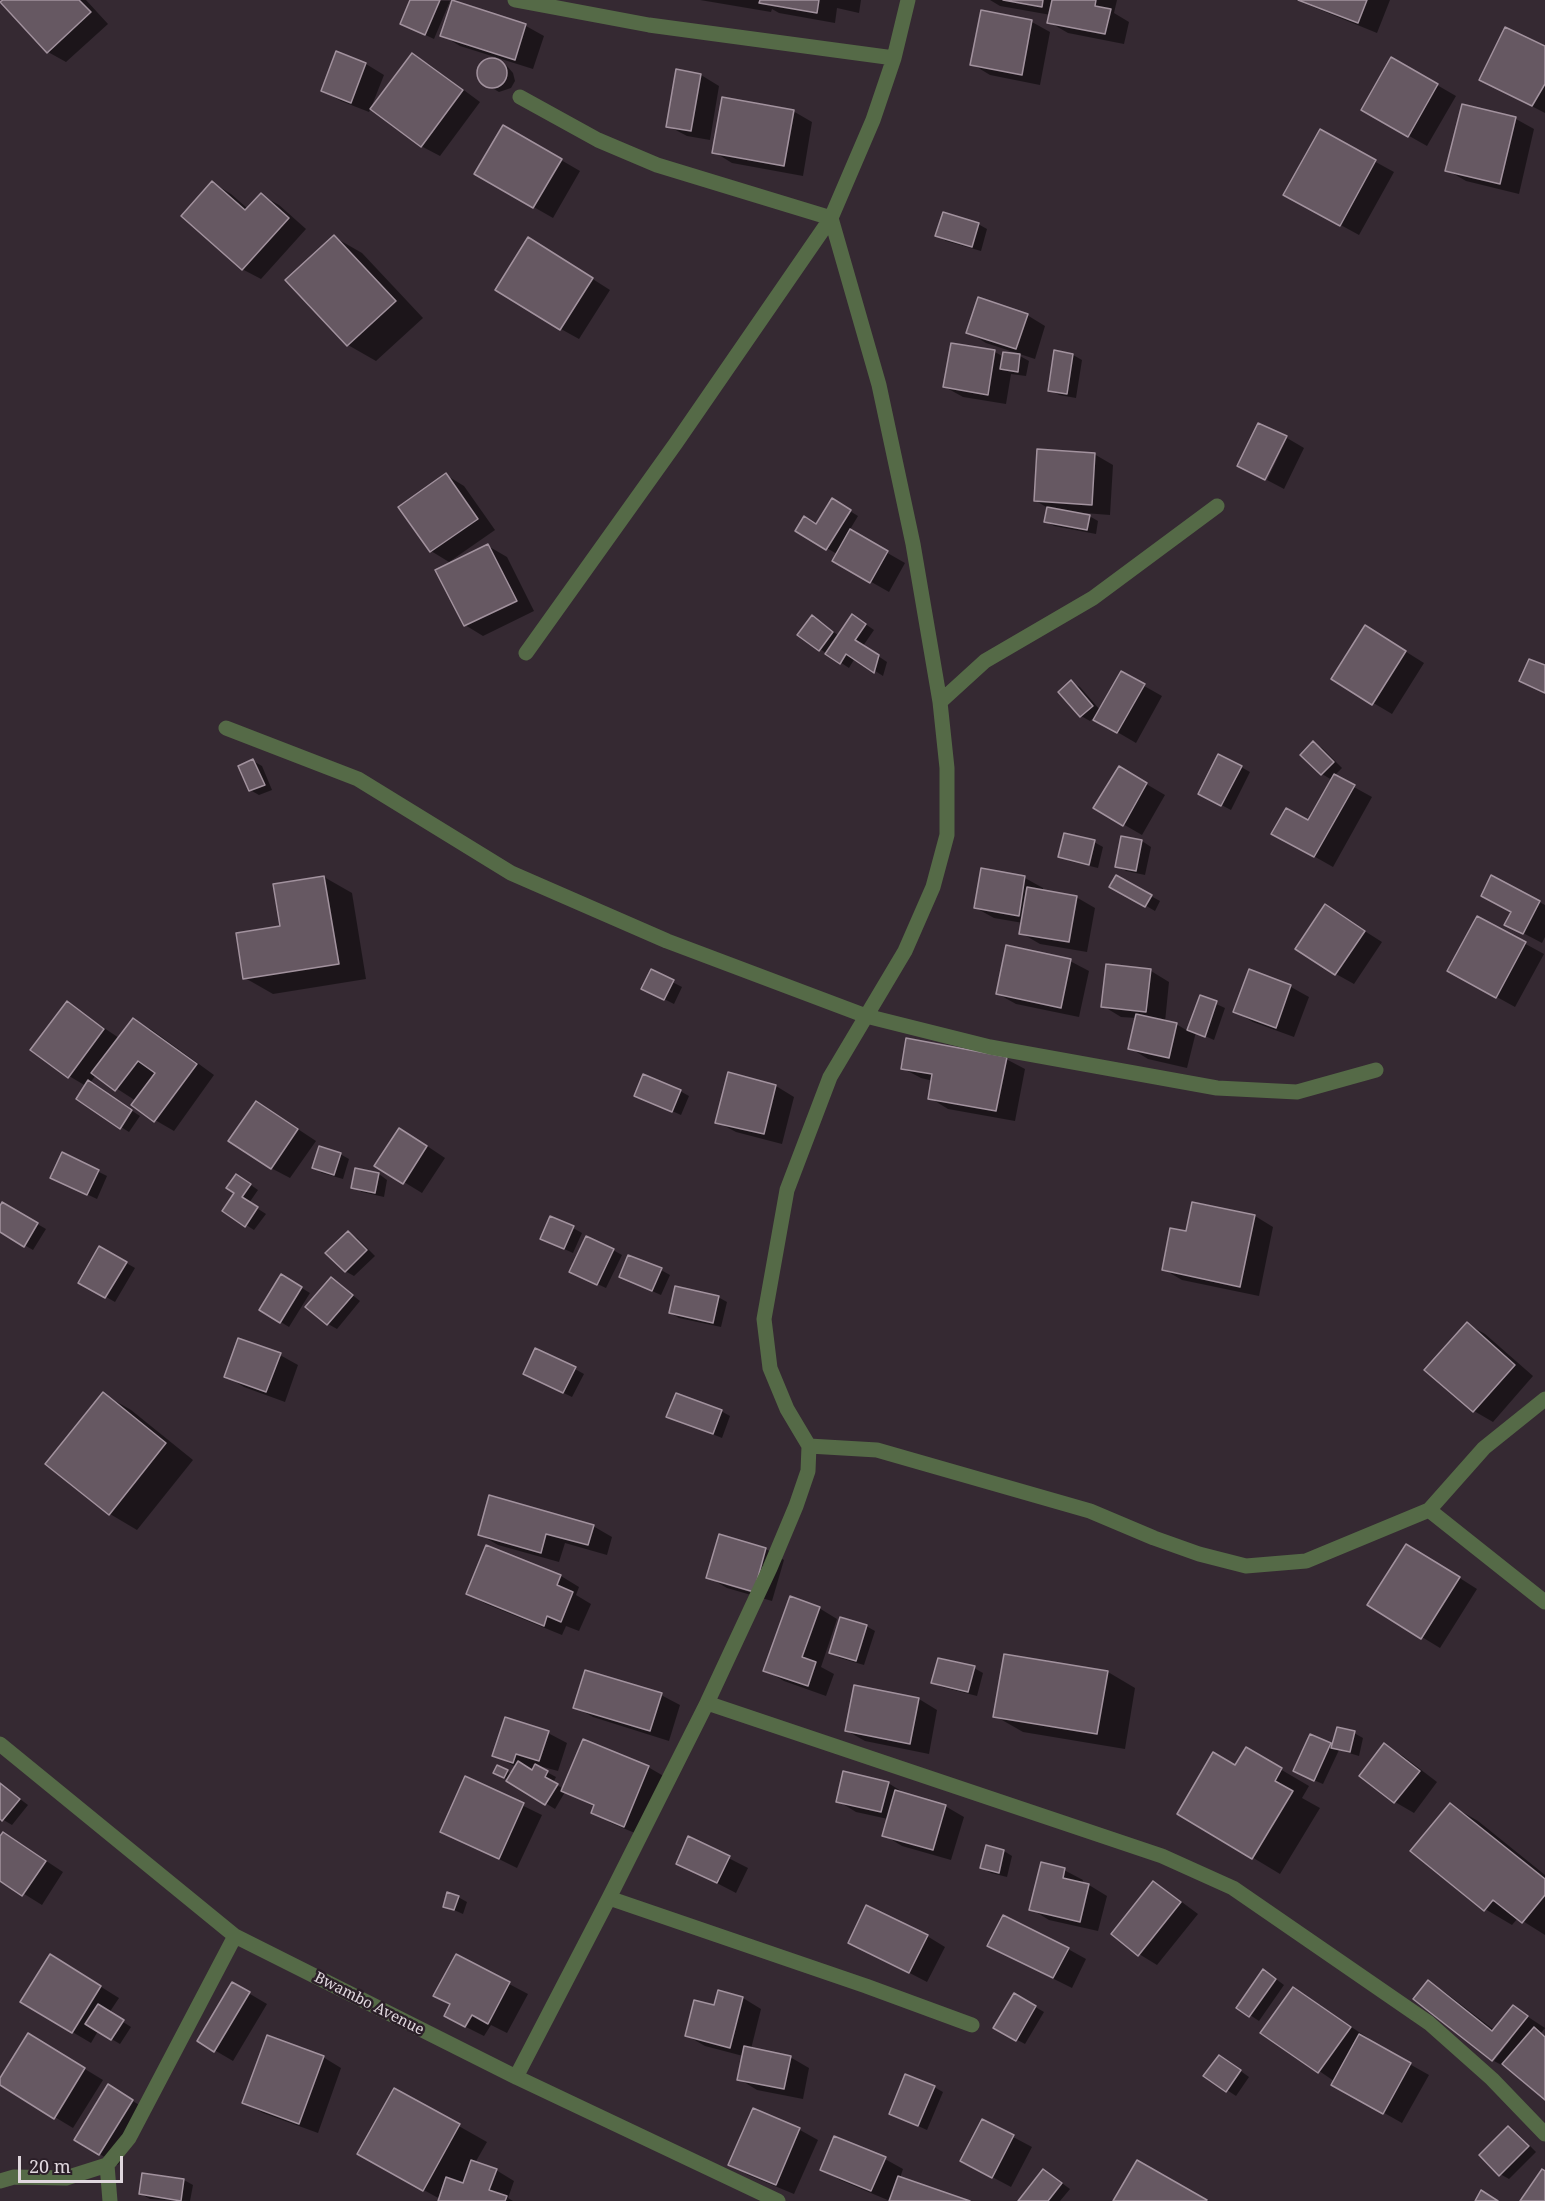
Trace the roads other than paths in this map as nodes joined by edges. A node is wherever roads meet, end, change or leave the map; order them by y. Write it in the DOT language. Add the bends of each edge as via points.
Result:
graph roads {
  1 [pos="515,0"];
  2 [pos="908,0"];
  3 [pos="894,58"];
  4 [pos="520,97"];
  5 [pos="831,218"];
  6 [pos="1217,506"];
  7 [pos="526,653"];
  8 [pos="940,702"];
  9 [pos="226,728"];
  10 [pos="866,1016"];
  11 [pos="1376,1071"];
  12 [pos="1545,1399"];
  13 [pos="809,1446"];
  14 [pos="1429,1510"];
  15 [pos="1545,1602"];
  16 [pos="707,1703"];
  17 [pos="0,1744"];
  18 [pos="609,1898"];
  19 [pos="235,1936"];
  20 [pos="972,2025"];
  21 [pos="516,2077"];
  22 [pos="1545,2134"];
  23 [pos="107,2165"];
  24 [pos="0,2181"];
  25 [pos="110,2201"];
  26 [pos="778,2201"];
  1 -- 3 [label="street" via="649,25"];
  2 -- 3 [label="street"];
  3 -- 5 [label="street" via="873,120"];
  4 -- 5 [label="street" via="598,140 657,165"];
  5 -- 7 [label="street"];
  5 -- 8 [label="street" via="879,385 914,544"];
  6 -- 8 [label="street" via="1093,598 985,661"];
  8 -- 10 [label="street" via="947,768 946,835 933,887 905,951"];
  9 -- 10 [label="street" via="358,779 511,873 668,941"];
  10 -- 11 [label="street" via="990,1047 1217,1088 1297,1092"];
  10 -- 13 [label="street" via="830,1077 787,1190 764,1319 770,1368"];
  12 -- 14 [label="street" via="1484,1448"];
  13 -- 14 [label="street" via="877,1450 1090,1511 1199,1554 1246,1566 1306,1561"];
  13 -- 16 [label="street" via="807,1471 796,1506"];
  14 -- 15 [label="street"];
  16 -- 18 [label="street"];
  16 -- 22 [label="street" via="1162,1856 1233,1888 1430,2023"];
  17 -- 19 [label="street, Bwambo Avenue"];
  18 -- 20 [label="street"];
  18 -- 21 [label="street"];
  19 -- 21 [label="street, Bwambo Avenue"];
  19 -- 23 [label="street" via="129,2138"];
  21 -- 26 [label="street, Bwambo Avenue"];
  23 -- 24 [label="street" via="66,2178 14,2177"];
  23 -- 25 [label="street"];
}
